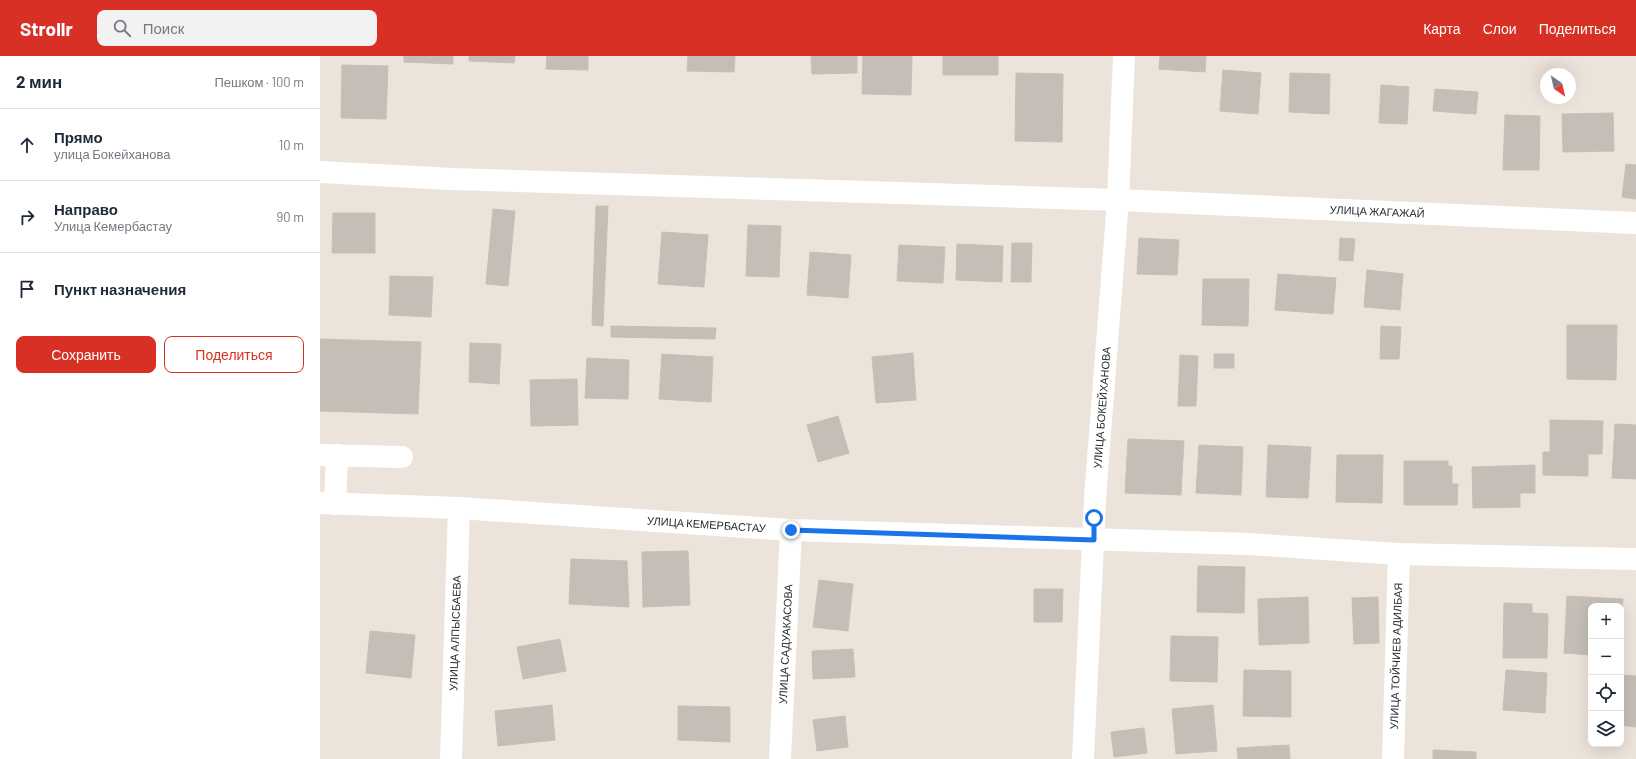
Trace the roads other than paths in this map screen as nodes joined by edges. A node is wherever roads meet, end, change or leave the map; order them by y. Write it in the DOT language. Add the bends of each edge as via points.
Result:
graph roads {
  1 [pos="1124,56"];
  2 [pos="320,172"];
  3 [pos="1118,200"];
  4 [pos="1636,223"];
  5 [pos="328,455"];
  6 [pos="402,457"];
  7 [pos="328,503"];
  8 [pos="459,508"];
  9 [pos="791,530"];
  10 [pos="1094,540"];
  11 [pos="1399,554"];
  12 [pos="1636,559"];
  13 [pos="451,759"];
  14 [pos="780,759"];
  15 [pos="1083,759"];
  16 [pos="1392,759"];
  1 -- 3 [label="street, УЛИЦА БОКЕЙХАНОВА"];
  2 -- 3 [label="street, УЛИЦА ЖАГАЖАЙ" via="459,180"];
  3 -- 4 [label="street, УЛИЦА ЖАГАЖАЙ"];
  3 -- 10 [label="street, УЛИЦА БОКЕЙХАНОВА"];
  5 -- 6 [label="street"];
  5 -- 7 [label="street"];
  7 -- 8 [label="street, УЛИЦА КЕМЕРБАСТАУ"];
  8 -- 9 [label="street, УЛИЦА КЕМЕРБАСТАУ"];
  8 -- 13 [label="street, УЛИЦА АЛПЫСБАЕВА"];
  9 -- 10 [label="street, УЛИЦА КЕМЕРБАСТАУ"];
  9 -- 14 [label="street, УЛИЦА САДУАКАСОВА"];
  10 -- 11 [label="street, УЛИЦА КЕМЕРБАСТАУ" via="1249,544"];
  10 -- 15 [label="street, УЛИЦА БОКЕЙХАНОВА"];
  11 -- 12 [label="street, УЛИЦА КЕМЕРБАСТАУ"];
  11 -- 16 [label="street, УЛИЦА ТОЙЧИЕВ АДИЛБАЯ"];
}
